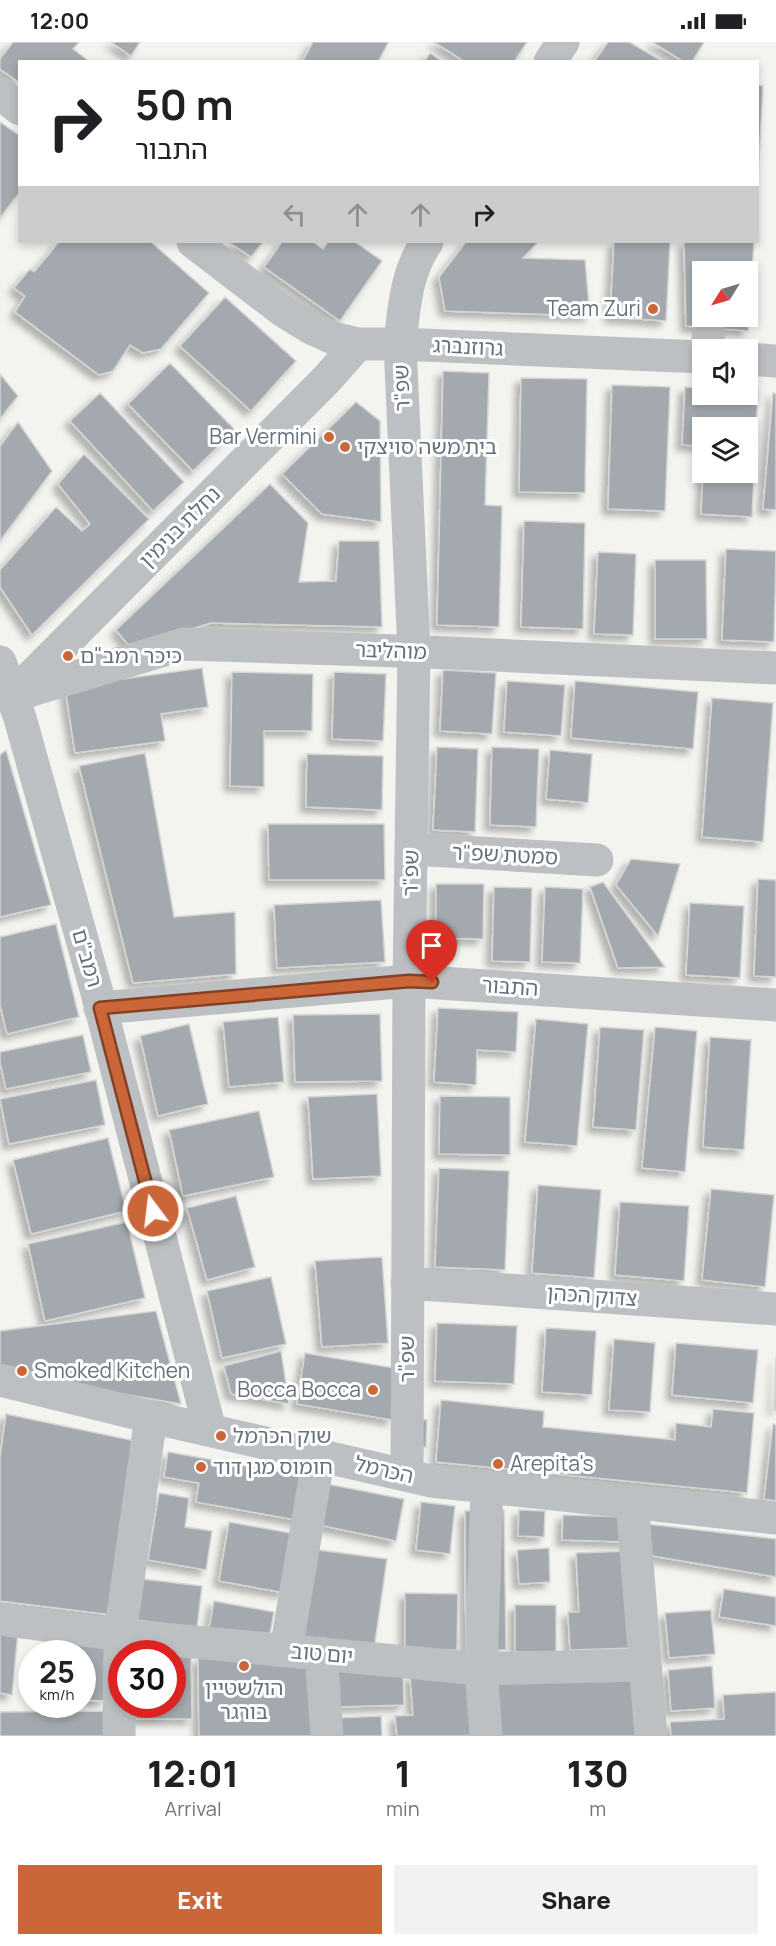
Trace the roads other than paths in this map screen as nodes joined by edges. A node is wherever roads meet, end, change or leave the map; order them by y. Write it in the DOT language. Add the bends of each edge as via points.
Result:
graph roads {
  1 [pos="0,93"];
  2 [pos="18,107"];
  3 [pos="194,243"];
  4 [pos="426,243"];
  5 [pos="358,344"];
  6 [pos="400,344"];
  7 [pos="692,345"];
  8 [pos="758,360"];
  9 [pos="776,361"];
  10 [pos="414,652"];
  11 [pos="0,662"];
  12 [pos="776,668"];
  13 [pos="6,702"];
  14 [pos="412,849"];
  15 [pos="597,860"];
  16 [pos="409,981"];
  17 [pos="776,1005"];
  18 [pos="100,1008"];
  19 [pos="407,1283"];
  20 [pos="776,1310"];
  21 [pos="0,1380"];
  22 [pos="151,1417"];
  23 [pos="210,1430"];
  24 [pos="319,1455"];
  25 [pos="407,1475"];
  26 [pos="487,1486"];
  27 [pos="632,1501"];
  28 [pos="776,1518"];
  29 [pos="0,1619"];
  30 [pos="120,1635"];
  31 [pos="286,1650"];
  32 [pos="321,1653"];
  33 [pos="645,1665"];
  34 [pos="481,1669"];
  35 [pos="119,1736"];
  36 [pos="327,1736"];
  37 [pos="486,1736"];
  38 [pos="651,1736"];
  1 -- 2 [label="street"];
  3 -- 5 [label="street, גרוזנברג" via="298,320 333,338"];
  4 -- 6 [label="street" via="410,277"];
  5 -- 6 [label="street, גרוזנברג"];
  5 -- 13 [label="street, נחלת בנימין"];
  6 -- 7 [label="street, גרוזנברג"];
  6 -- 10 [label="street, שפ\"ר"];
  8 -- 9 [label="street"];
  10 -- 12 [label="street, מוהליבר"];
  10 -- 13 [label="street, מוהליבר" via="184,644"];
  10 -- 14 [label="street, שפ\"ר"];
  11 -- 13 [label="street, רמב\"ם"];
  13 -- 18 [label="street, רמב\"ם"];
  14 -- 15 [label="street, סמטת שפ\"ר"];
  14 -- 16 [label="street, שפ\"ר"];
  16 -- 17 [label="street, התבור"];
  16 -- 18 [label="street, התבור"];
  16 -- 19 [label="street, שפ\"ר"];
  18 -- 23 [label="street, רמב\"ם"];
  19 -- 20 [label="street, צדוק הכהן"];
  19 -- 25 [label="street, שפ\"ר"];
  21 -- 22 [label="street, הכרמל"];
  22 -- 23 [label="street, הכרמל"];
  22 -- 30 [label="street"];
  23 -- 24 [label="street, הכרמל"];
  24 -- 25 [label="street, הכרמל"];
  24 -- 31 [label="street"];
  25 -- 26 [label="street, הכרמל"];
  26 -- 27 [label="street, הכרמל"];
  26 -- 34 [label="street"];
  27 -- 28 [label="street, הכרמל"];
  27 -- 33 [label="street"];
  29 -- 30 [label="street, יום טוב"];
  30 -- 31 [label="street, יום טוב"];
  30 -- 35 [label="street"];
  31 -- 32 [label="street, יום טוב"];
  32 -- 34 [label="street, יום טוב"];
  32 -- 36 [label="street"];
  33 -- 34 [label="street, יום טוב"];
  33 -- 38 [label="street"];
  34 -- 37 [label="street"];
}
